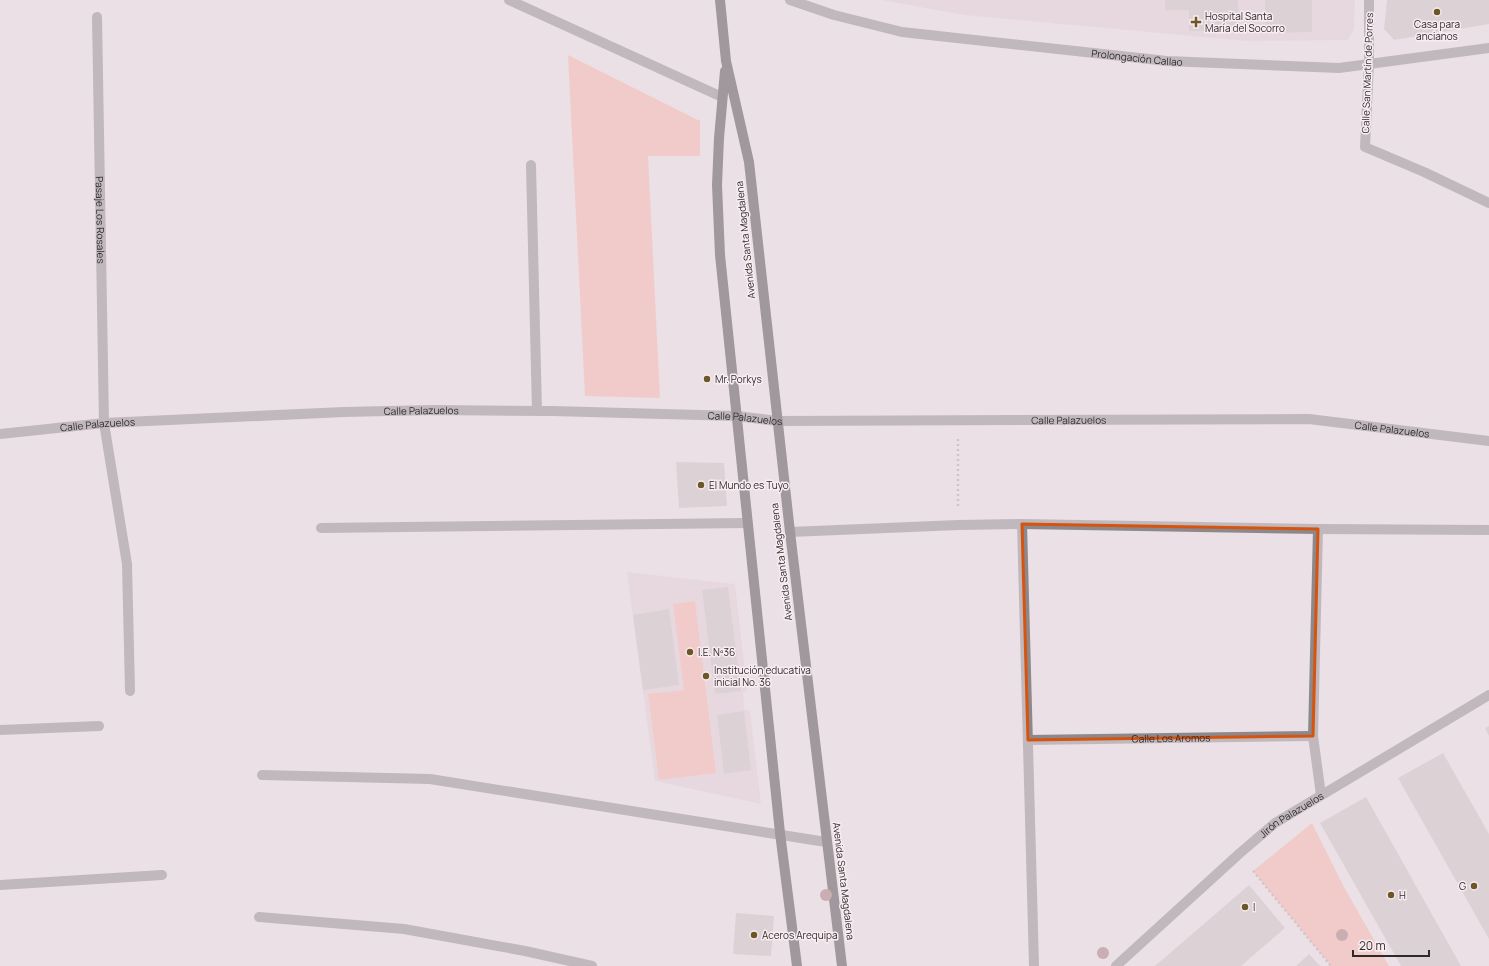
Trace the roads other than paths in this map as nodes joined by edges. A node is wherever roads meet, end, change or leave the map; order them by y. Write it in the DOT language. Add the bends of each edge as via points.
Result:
graph roads {
  1 [pos="508,0"];
  2 [pos="720,0"];
  3 [pos="790,0"];
  4 [pos="1369,0"];
  5 [pos="98,17"];
  6 [pos="1489,48"];
  7 [pos="726,61"];
  8 [pos="1369,63"];
  9 [pos="722,97"];
  10 [pos="531,165"];
  11 [pos="1489,203"];
  12 [pos="537,411"];
  13 [pos="737,416"];
  14 [pos="777,421"];
  15 [pos="104,423"];
  16 [pos="0,434"];
  17 [pos="1489,441"];
  18 [pos="748,523"];
  19 [pos="1022,524"];
  20 [pos="321,528"];
  21 [pos="1318,529"];
  22 [pos="1489,530"];
  23 [pos="790,532"];
  24 [pos="130,691"];
  25 [pos="1489,695"];
  26 [pos="99,726"];
  27 [pos="0,730"];
  28 [pos="1314,736"];
  29 [pos="1028,740"];
  30 [pos="262,775"];
  31 [pos="1320,795"];
  32 [pos="780,834"];
  33 [pos="826,842"];
  34 [pos="162,875"];
  35 [pos="0,885"];
  36 [pos="259,917"];
  37 [pos="592,966"];
  38 [pos="797,966"];
  39 [pos="842,966"];
  40 [pos="1034,966"];
  41 [pos="1116,966"];
  1 -- 9 [label="street"];
  2 -- 7 [label="main road, Avenida Santa Magdalena"];
  3 -- 8 [label="street, Prolongación Callao" via="834,15 910,33 1167,61 1339,68"];
  4 -- 8 [label="street, Calle San Martín de Porres"];
  5 -- 15 [label="street, Pasaje Los Rosales"];
  6 -- 8 [label="street, Prolongación Callao"];
  7 -- 9 [label="main road, Avenida Santa Magdalena"];
  7 -- 14 [label="main road, Avenida Santa Magdalena" via="749,162"];
  8 -- 11 [label="street, Calle San Martín de Porres" via="1365,147"];
  9 -- 13 [label="main road, Avenida Santa Magdalena" via="717,193 720,255"];
  10 -- 12 [label="street"];
  12 -- 13 [label="street, Calle Palazuelos"];
  12 -- 15 [label="street, Calle Palazuelos" via="344,412"];
  13 -- 14 [label="street, Calle Palazuelos"];
  13 -- 18 [label="main road, Avenida Santa Magdalena"];
  14 -- 17 [label="street, Calle Palazuelos" via="1309,419"];
  14 -- 23 [label="main road, Avenida Santa Magdalena"];
  15 -- 16 [label="street, Calle Palazuelos"];
  15 -- 24 [label="street, Pasaje Los Rosales" via="127,564"];
  18 -- 20 [label="street"];
  18 -- 32 [label="main road, Avenida Santa Magdalena"];
  19 -- 21 [label="street"];
  19 -- 23 [label="street"];
  19 -- 29 [label="street"];
  21 -- 22 [label="street"];
  21 -- 28 [label="street"];
  23 -- 33 [label="main road, Avenida Santa Magdalena"];
  25 -- 31 [label="street, Jirón Palazuelos"];
  26 -- 27 [label="street"];
  28 -- 29 [label="street, Calle Los Aromos"];
  28 -- 31 [label="street"];
  29 -- 40 [label="street"];
  30 -- 32 [label="street" via="430,779"];
  31 -- 41 [label="street, Jirón Palazuelos" via="1275,823"];
  32 -- 33 [label="street"];
  32 -- 38 [label="main road, Avenida Santa Magdalena"];
  33 -- 39 [label="main road, Avenida Santa Magdalena"];
  34 -- 35 [label="street"];
  36 -- 37 [label="street" via="404,929"];
}
